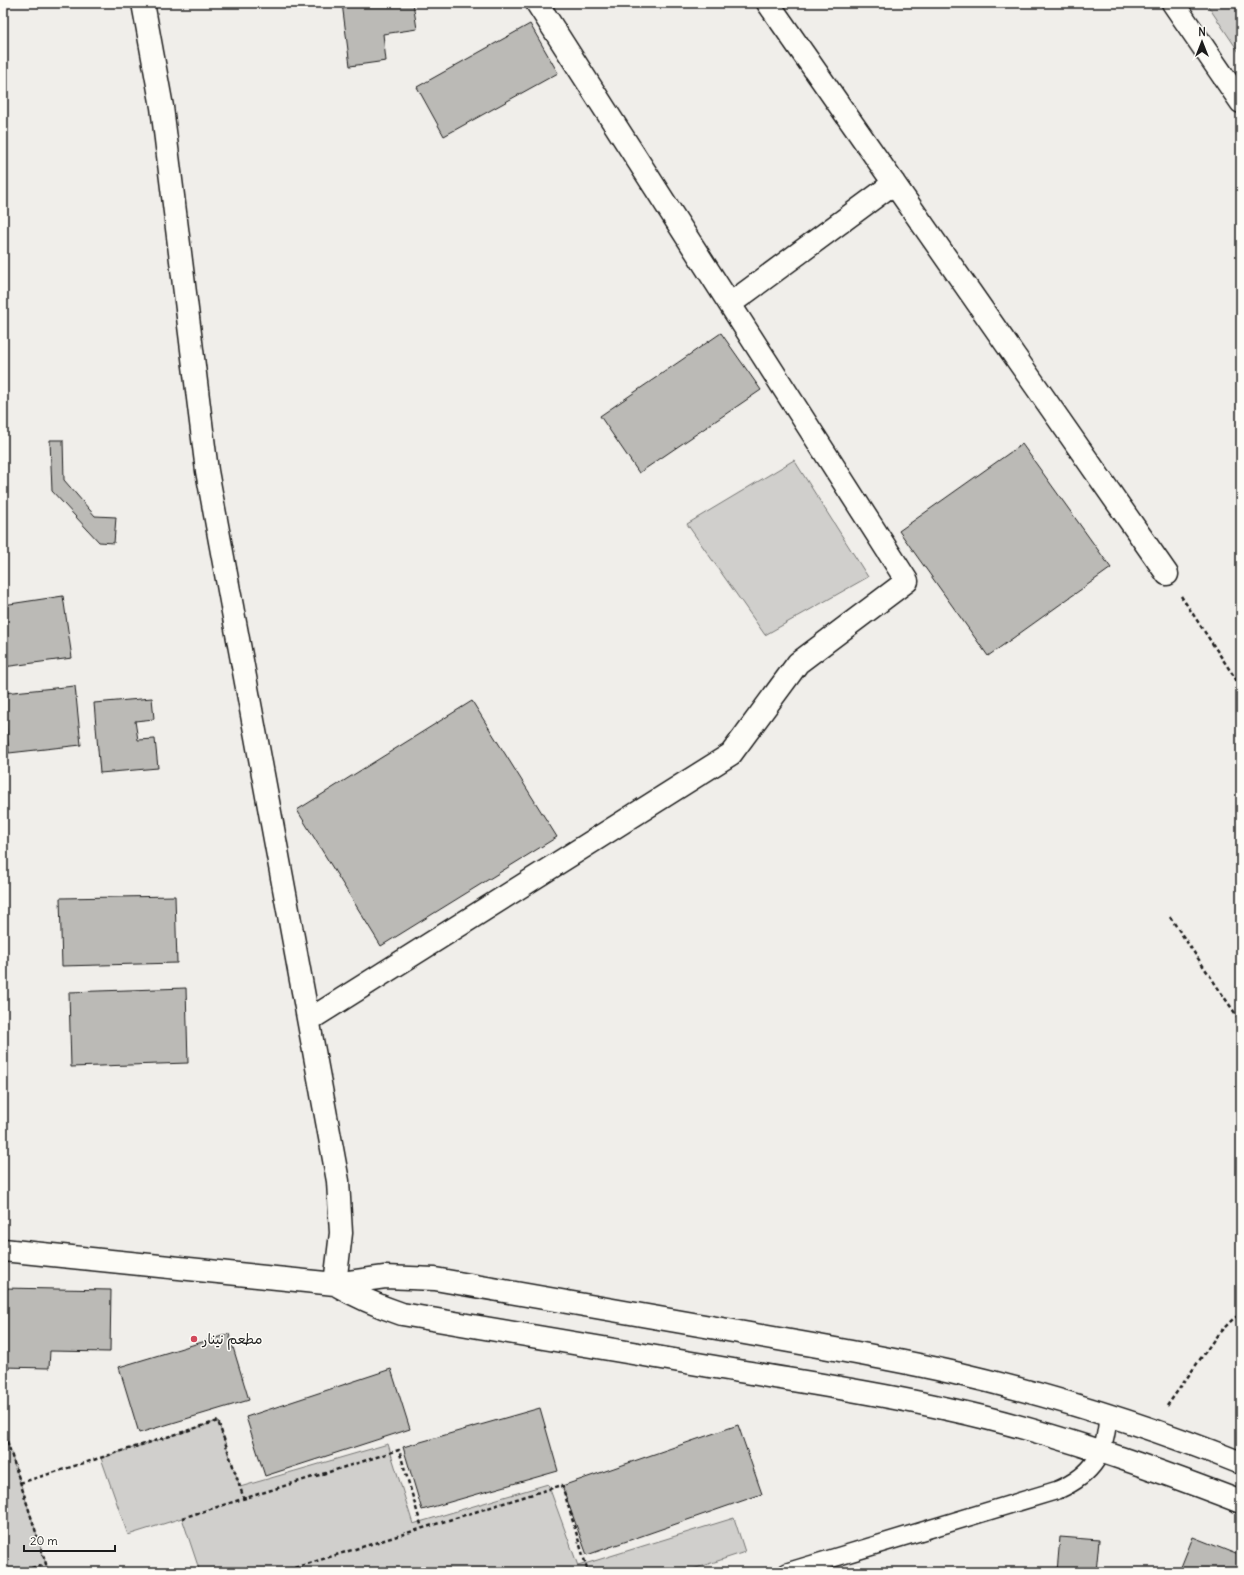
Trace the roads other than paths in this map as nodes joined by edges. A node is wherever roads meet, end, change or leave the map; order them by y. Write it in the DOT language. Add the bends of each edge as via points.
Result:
graph roads {
  1 [pos="143,3"];
  2 [pos="537,3"];
  3 [pos="768,3"];
  4 [pos="1173,3"];
  5 [pos="1241,102"];
  6 [pos="894,183"];
  7 [pos="730,304"];
  8 [pos="1167,574"];
  9 [pos="308,1020"];
  10 [pos="3,1250"];
  11 [pos="335,1284"];
  12 [pos="1108,1415"];
  13 [pos="1102,1451"];
  14 [pos="1241,1463"];
  15 [pos="1241,1502"];
  16 [pos="787,1572"];
  1 -- 9 [label="street" via="162,107 207,471"];
  2 -- 7 [label="street"];
  3 -- 6 [label="street"];
  4 -- 5 [label="street"];
  6 -- 7 [label="street"];
  6 -- 8 [label="street"];
  7 -- 9 [label="street" via="907,581 798,663 731,754"];
  9 -- 11 [label="street" via="339,1187 341,1233"];
  10 -- 11 [label="street"];
  11 -- 12 [label="street" via="385,1277 435,1279 871,1355 1030,1392"];
  11 -- 13 [label="street" via="379,1307 402,1314 870,1393 1025,1428"];
  12 -- 13 [label="lane" via="1107,1434"];
  12 -- 14 [label="street"];
  13 -- 15 [label="street"];
  13 -- 16 [label="lane" via="1084,1475 1058,1490"];
}
